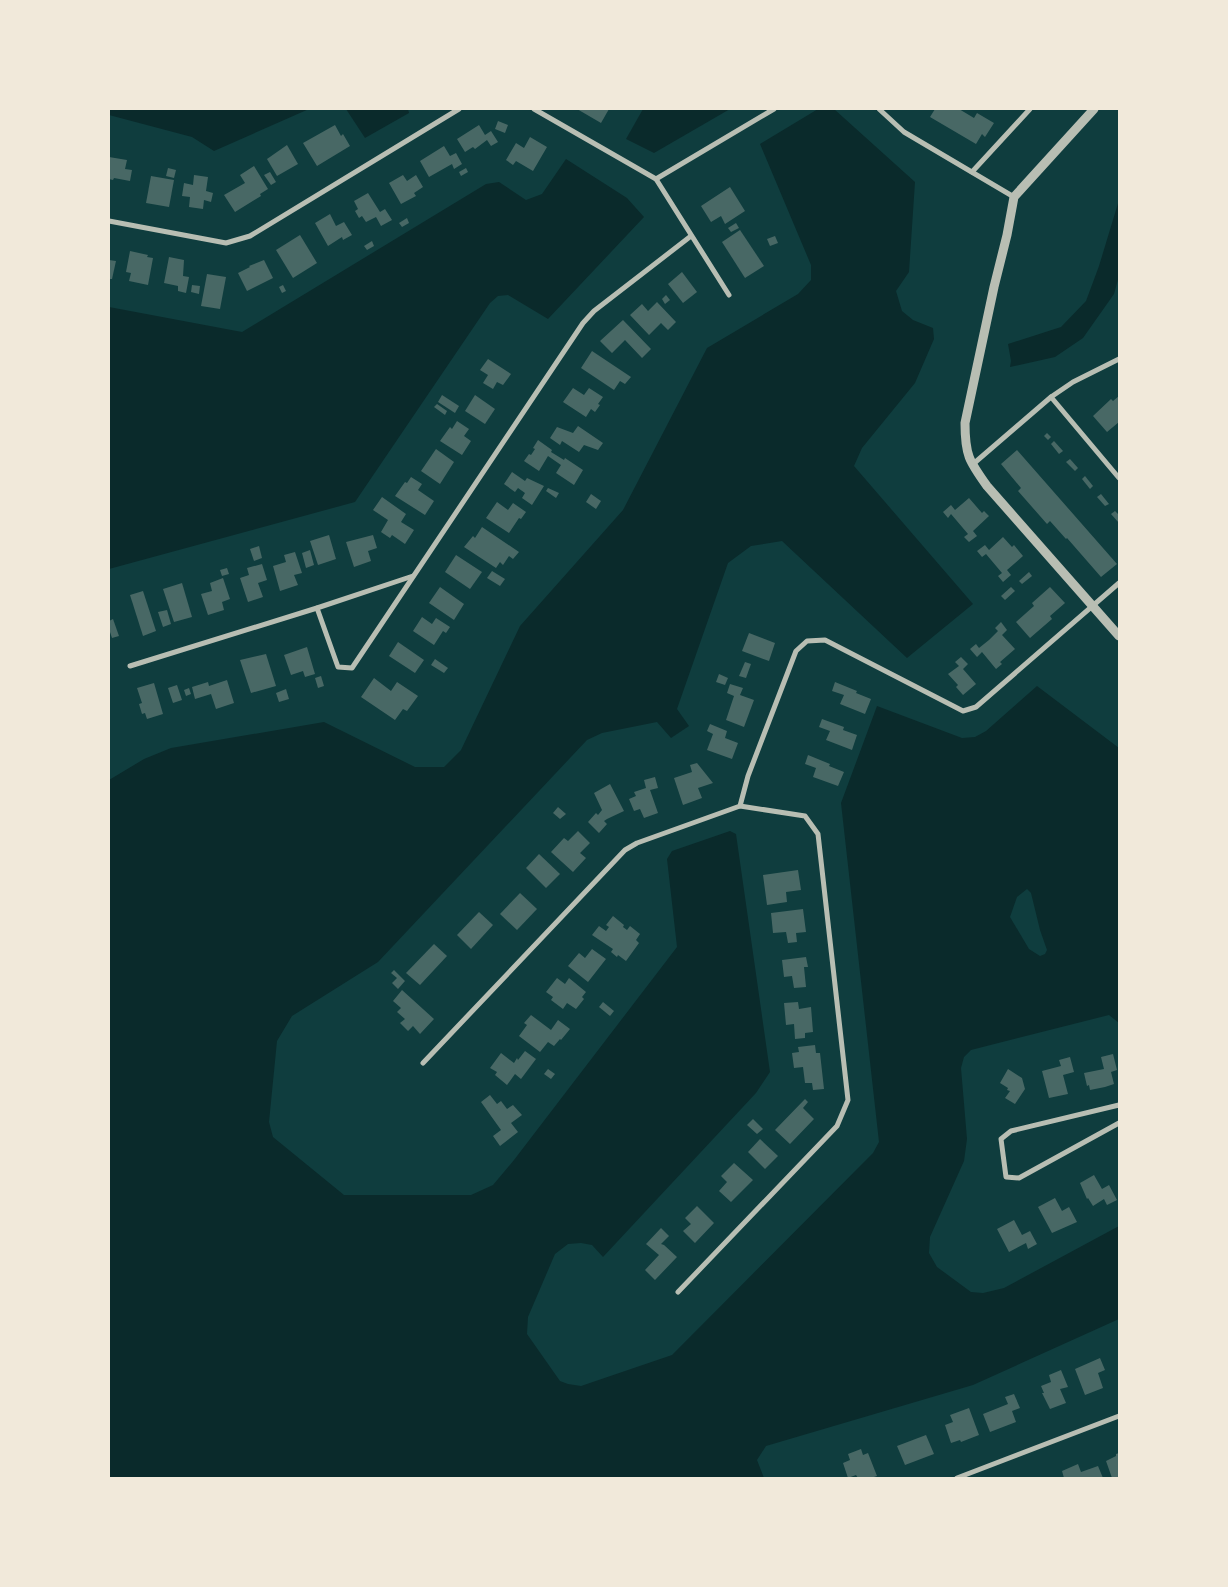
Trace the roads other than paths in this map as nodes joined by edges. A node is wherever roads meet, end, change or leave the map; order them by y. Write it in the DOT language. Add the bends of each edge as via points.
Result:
graph roads {
  1 [pos="459,109"];
  2 [pos="534,109"];
  3 [pos="774,109"];
  4 [pos="879,109"];
  5 [pos="1030,109"];
  6 [pos="1094,109"];
  7 [pos="972,172"];
  8 [pos="656,179"];
  9 [pos="1014,197"];
  10 [pos="109,221"];
  11 [pos="691,236"];
  12 [pos="729,294"];
  13 [pos="1119,359"];
  14 [pos="1051,397"];
  15 [pos="972,465"];
  16 [pos="1119,478"];
  17 [pos="413,576"];
  18 [pos="1119,583"];
  19 [pos="1093,606"];
  20 [pos="318,608"];
  21 [pos="1119,636"];
  22 [pos="130,666"];
  23 [pos="740,806"];
  24 [pos="423,1063"];
  25 [pos="1119,1105"];
  26 [pos="1119,1123"];
  27 [pos="678,1292"];
  28 [pos="1119,1416"];
  29 [pos="957,1478"];
  1 -- 10 [label="street" via="250,236 226,243"];
  2 -- 8 [label="street"];
  3 -- 8 [label="street"];
  4 -- 7 [label="street" via="904,132"];
  5 -- 7 [label="street"];
  6 -- 9 [label="street"];
  7 -- 9 [label="street"];
  8 -- 11 [label="street"];
  9 -- 15 [label="street" via="965,423 965,446"];
  11 -- 12 [label="street"];
  11 -- 17 [label="street" via="583,323"];
  13 -- 14 [label="street" via="1072,382"];
  14 -- 15 [label="street"];
  14 -- 16 [label="street"];
  15 -- 19 [label="street"];
  17 -- 20 [label="street"];
  17 -- 20 [label="street" via="352,668 338,667"];
  18 -- 19 [label="street"];
  19 -- 21 [label="street"];
  19 -- 23 [label="street" via="976,707 963,711 825,640 807,642 796,651 748,776"];
  20 -- 22 [label="street"];
  23 -- 24 [label="street" via="625,850"];
  23 -- 27 [label="street" via="805,816 818,834 848,1100 837,1126"];
  25 -- 26 [label="street" via="1011,1131 1001,1139 1006,1178 1019,1178"];
  28 -- 29 [label="street"];
}
